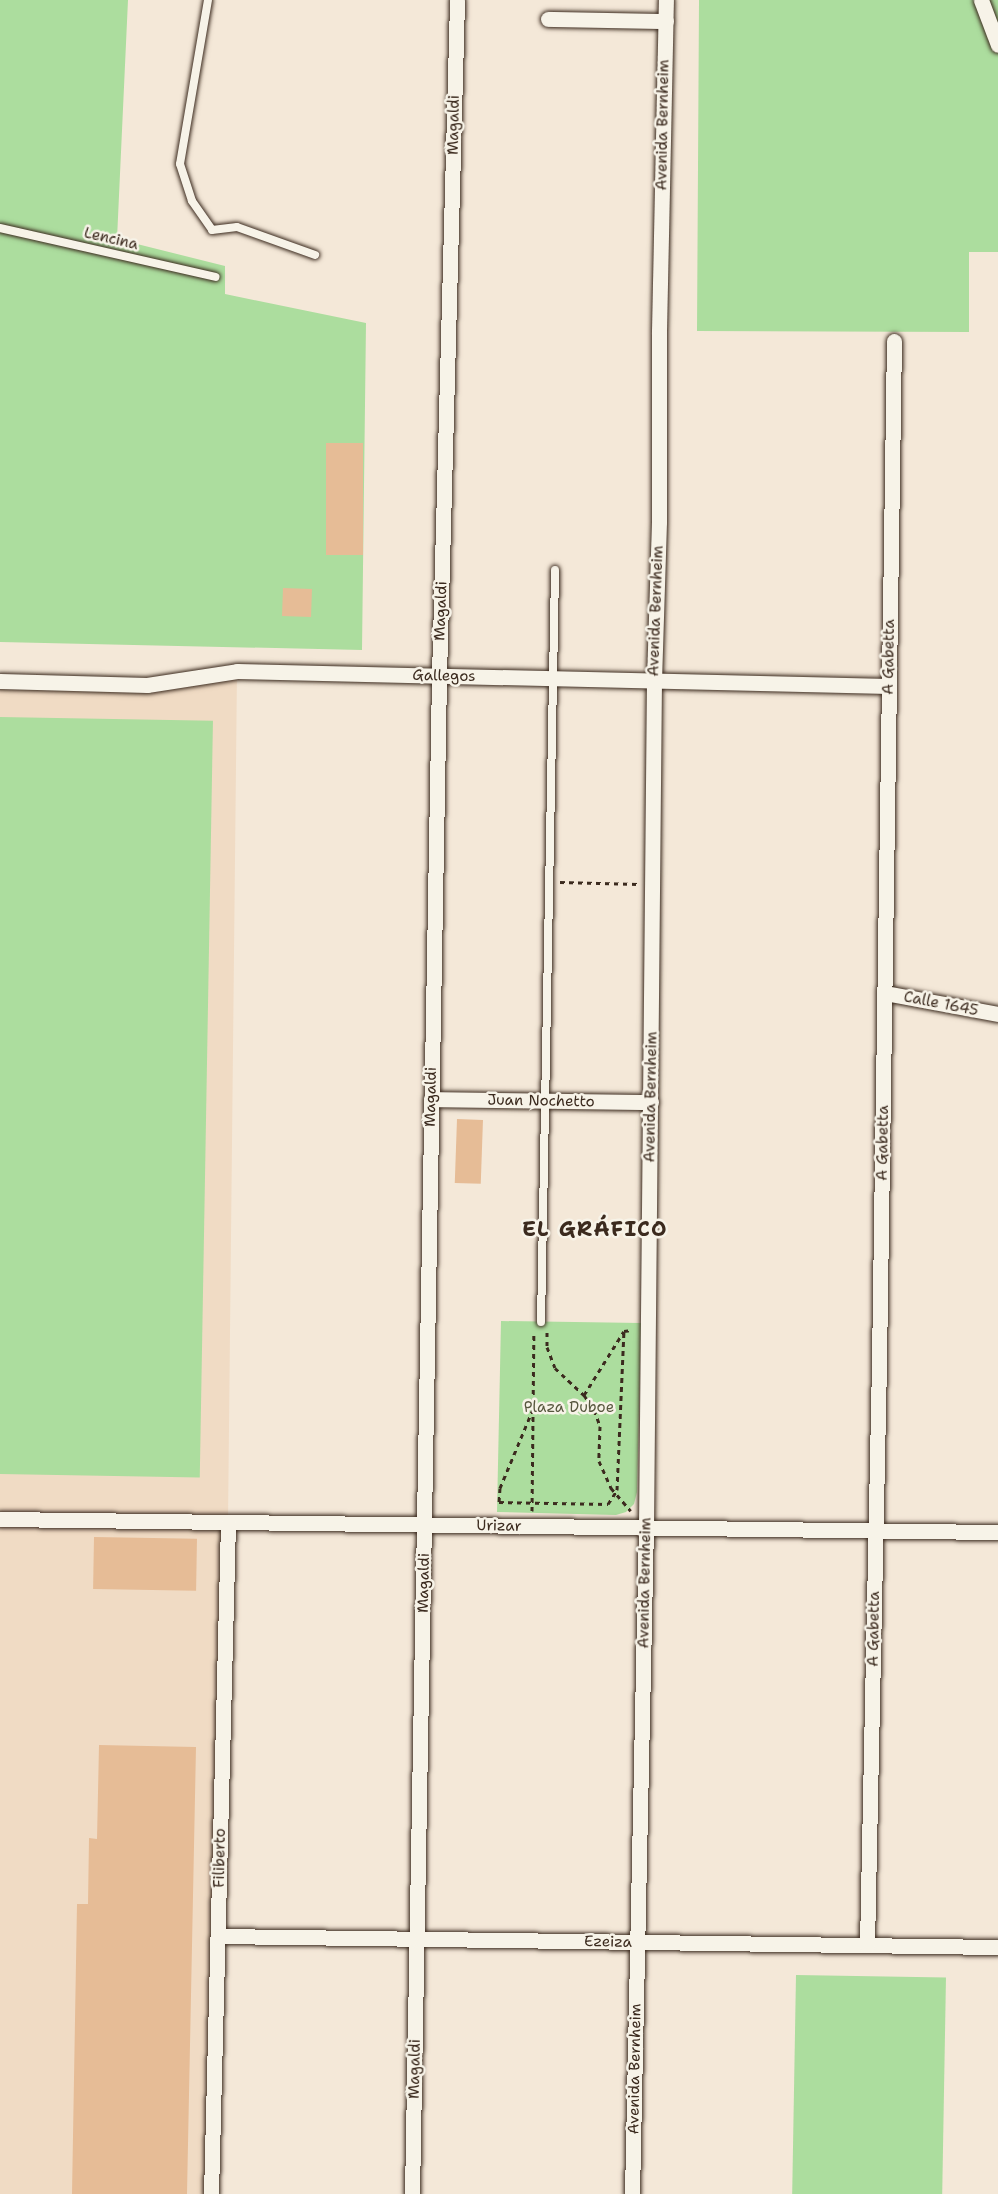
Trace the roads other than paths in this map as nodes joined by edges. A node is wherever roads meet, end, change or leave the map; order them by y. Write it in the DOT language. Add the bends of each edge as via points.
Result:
graph roads {
  1 [pos="208,0"];
  2 [pos="457,0"];
  3 [pos="666,0"];
  4 [pos="981,0"];
  5 [pos="986,0"];
  6 [pos="998,5"];
  7 [pos="548,19"];
  8 [pos="666,21"];
  9 [pos="998,45"];
  10 [pos="0,228"];
  11 [pos="315,255"];
  12 [pos="215,277"];
  13 [pos="894,341"];
  14 [pos="555,570"];
  15 [pos="439,676"];
  16 [pos="554,678"];
  17 [pos="0,681"];
  18 [pos="654,681"];
  19 [pos="889,686"];
  20 [pos="885,993"];
  21 [pos="998,1014"];
  22 [pos="431,1099"];
  23 [pos="546,1101"];
  24 [pos="651,1102"];
  25 [pos="541,1322"];
  26 [pos="0,1519"];
  27 [pos="228,1522"];
  28 [pos="425,1525"];
  29 [pos="646,1528"];
  30 [pos="876,1531"];
  31 [pos="998,1532"];
  32 [pos="219,1936"];
  33 [pos="417,1939"];
  34 [pos="637,1942"];
  35 [pos="867,1945"];
  36 [pos="998,1947"];
  37 [pos="211,2194"];
  38 [pos="412,2194"];
  39 [pos="632,2194"];
  1 -- 11 [label="lane" via="180,164 192,201 212,230 237,227"];
  2 -- 15 [label="street, Magaldi"];
  3 -- 8 [label="street, Avenida Bernheim"];
  4 -- 9 [label="street"];
  5 -- 6 [label="street"];
  7 -- 8 [label="street"];
  8 -- 18 [label="street, Avenida Bernheim"];
  10 -- 12 [label="lane, Lencina"];
  13 -- 19 [label="street, A Gabetta"];
  14 -- 16 [label="lane"];
  15 -- 16 [label="street, Gallegos"];
  15 -- 17 [label="street, Gallegos" via="237,671 147,685"];
  15 -- 22 [label="street, Magaldi"];
  16 -- 18 [label="street, Gallegos"];
  16 -- 23 [label="lane"];
  18 -- 19 [label="street, Gallegos"];
  18 -- 24 [label="street, Avenida Bernheim"];
  19 -- 20 [label="street, A Gabetta"];
  20 -- 21 [label="street, Calle 1645"];
  20 -- 30 [label="street, A Gabetta"];
  22 -- 23 [label="street, Juan Nochetto"];
  22 -- 28 [label="street, Magaldi"];
  23 -- 24 [label="street, Juan Nochetto"];
  23 -- 25 [label="lane"];
  24 -- 29 [label="street, Avenida Bernheim"];
  26 -- 27 [label="street, Urizar"];
  27 -- 28 [label="street, Urizar"];
  27 -- 32 [label="street, Filiberto"];
  28 -- 29 [label="street, Urizar"];
  28 -- 33 [label="street, Magaldi"];
  29 -- 30 [label="street, Urizar"];
  29 -- 34 [label="street, Avenida Bernheim"];
  30 -- 31 [label="street, Urizar"];
  30 -- 35 [label="street, A Gabetta"];
  32 -- 33 [label="street, Ezeiza"];
  32 -- 37 [label="street, Filiberto"];
  33 -- 34 [label="street, Ezeiza"];
  33 -- 38 [label="street, Magaldi"];
  34 -- 35 [label="street, Ezeiza"];
  34 -- 39 [label="street, Avenida Bernheim"];
  35 -- 36 [label="street, Ezeiza"];
}
